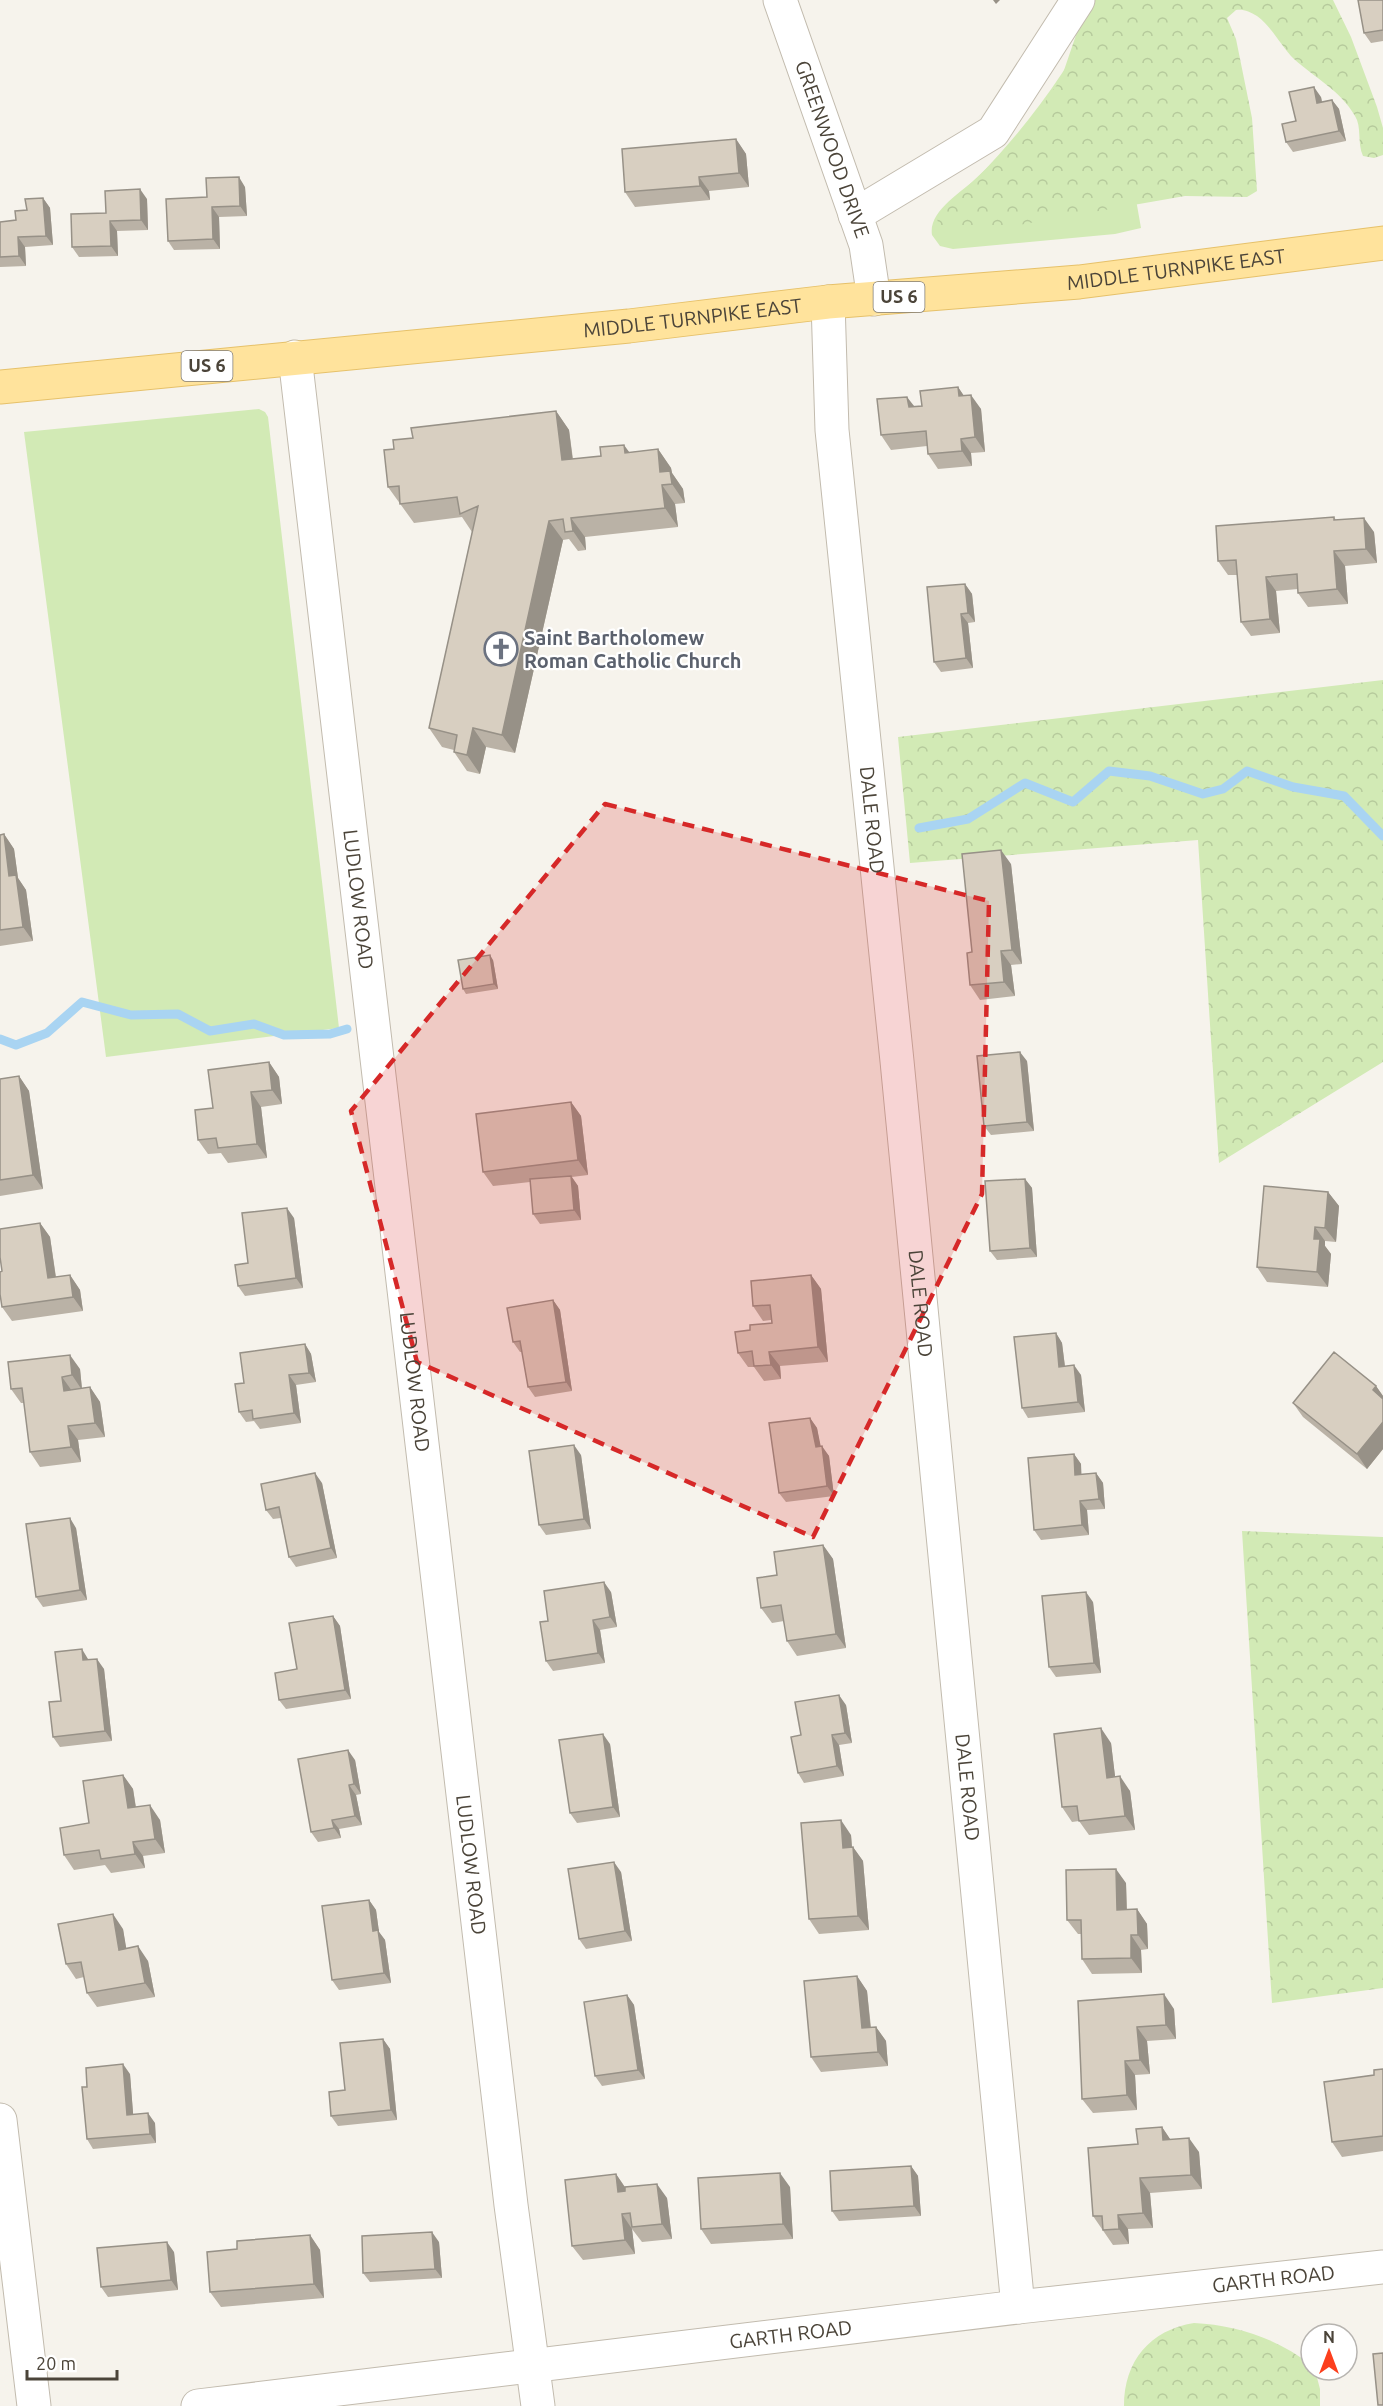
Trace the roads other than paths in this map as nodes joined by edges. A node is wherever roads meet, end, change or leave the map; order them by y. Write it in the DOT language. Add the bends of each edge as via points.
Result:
graph roads {
  1 [pos="780,0"];
  2 [pos="1078,0"];
  3 [pos="855,215"];
  4 [pos="1383,243"];
  5 [pos="874,299"];
  6 [pos="828,302"];
  7 [pos="295,357"];
  8 [pos="0,387"];
  9 [pos="0,2120"];
  10 [pos="1383,2268"];
  11 [pos="1018,2307"];
  12 [pos="532,2367"];
  13 [pos="34,2406"];
  14 [pos="198,2406"];
  15 [pos="538,2406"];
  1 -- 3 [label="street, GREENWOOD DRIVE"];
  2 -- 3 [label="street" via="993,132"];
  3 -- 5 [label="street, GREENWOOD DRIVE" via="866,245"];
  4 -- 5 [label="main road, MIDDLE TURNPIKE EAST / US 6" via="1079,282"];
  5 -- 6 [label="main road, MIDDLE TURNPIKE EAST / US 6"];
  6 -- 7 [label="main road, MIDDLE TURNPIKE EAST / US 6" via="606,328"];
  6 -- 11 [label="street, DALE ROAD" via="832,430 900,1084"];
  7 -- 8 [label="main road, MIDDLE TURNPIKE EAST / US 6"];
  7 -- 12 [label="street, LUDLOW ROAD"];
  9 -- 13 [label="street"];
  10 -- 11 [label="street, GARTH ROAD"];
  11 -- 12 [label="street, GARTH ROAD"];
  12 -- 14 [label="street, GARTH ROAD"];
  12 -- 15 [label="street, LUDLOW ROAD"];
}
